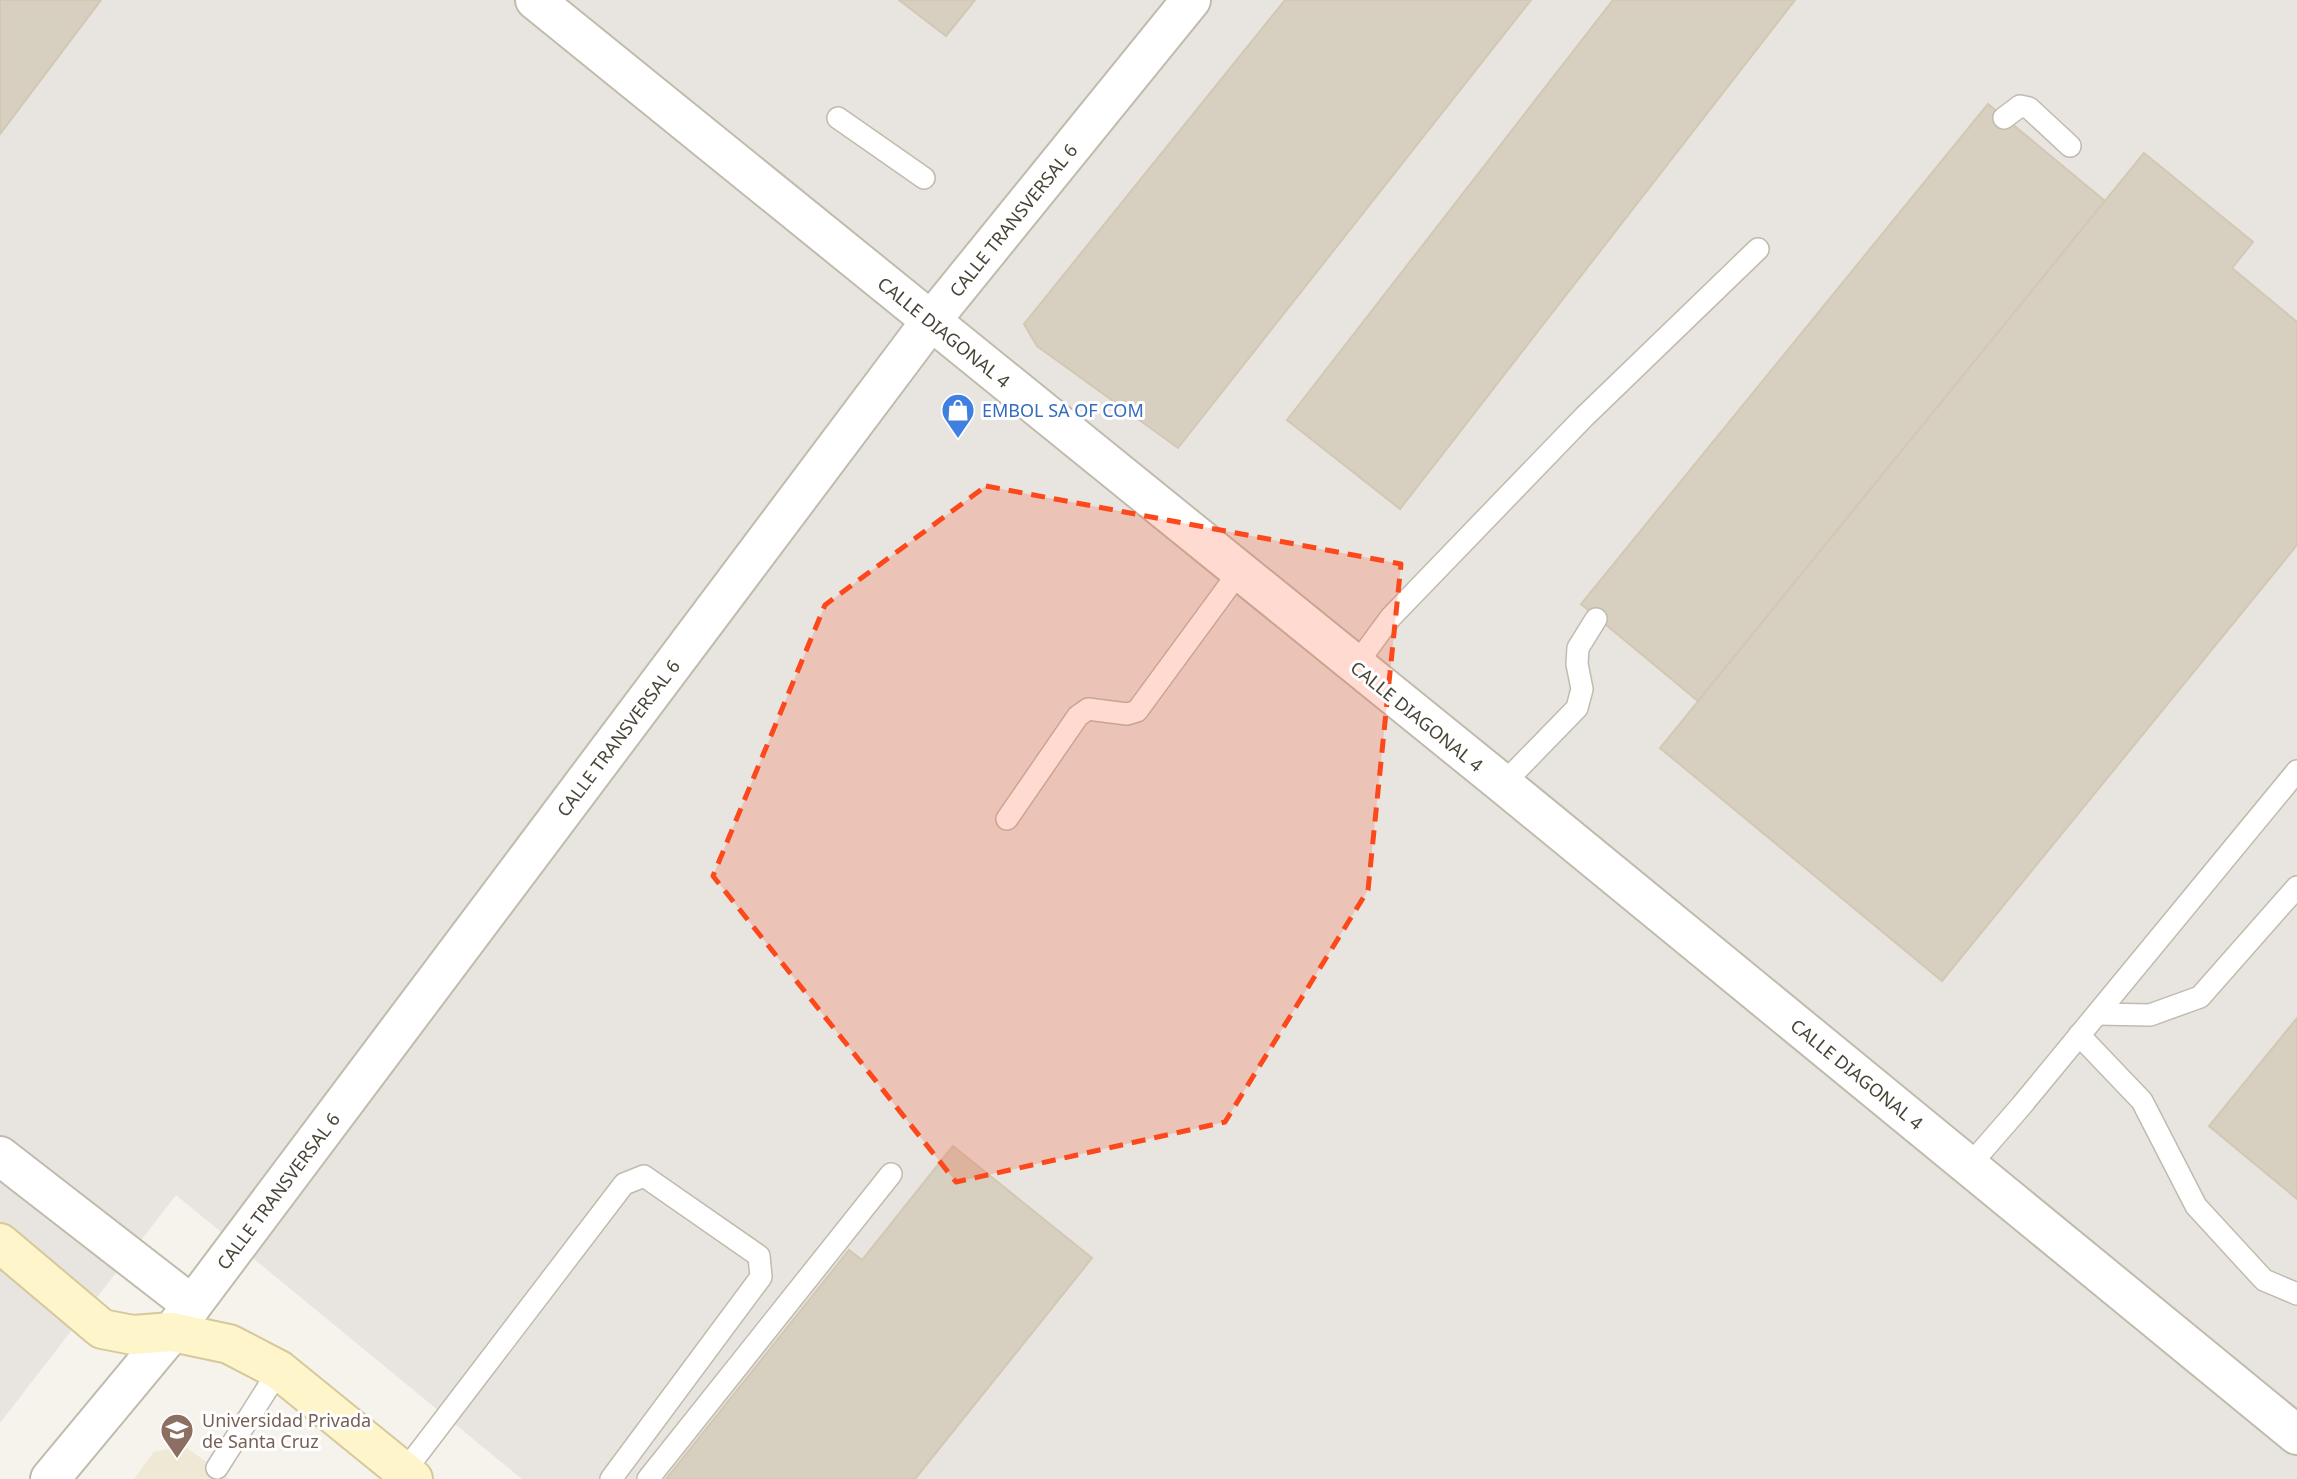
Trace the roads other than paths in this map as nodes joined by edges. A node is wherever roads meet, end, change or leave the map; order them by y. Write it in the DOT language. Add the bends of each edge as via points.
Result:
graph roads {
  1 [pos="535,0"];
  2 [pos="1191,0"];
  3 [pos="838,118"];
  4 [pos="2004,118"];
  5 [pos="2070,146"];
  6 [pos="924,178"];
  7 [pos="1758,249"];
  8 [pos="930,322"];
  9 [pos="1239,572"];
  10 [pos="1596,619"];
  11 [pos="1355,666"];
  12 [pos="2297,771"];
  13 [pos="1503,785"];
  14 [pos="1007,819"];
  15 [pos="2297,887"];
  16 [pos="2097,1014"];
  17 [pos="2079,1035"];
  18 [pos="0,1156"];
  19 [pos="1969,1166"];
  20 [pos="891,1174"];
  21 [pos="0,1243"];
  22 [pos="2297,1294"];
  23 [pos="182,1319"];
  24 [pos="279,1370"];
  25 [pos="2297,1435"];
  26 [pos="217,1468"];
  27 [pos="408,1475"];
  28 [pos="50,1479"];
  29 [pos="611,1479"];
  30 [pos="648,1479"];
  1 -- 8 [label="street, CALLE DIAGONAL 4"];
  2 -- 8 [label="street, CALLE TRANSVERSAL 6"];
  3 -- 6 [label="lane"];
  4 -- 5 [label="lane" via="2020,106 2029,108"];
  7 -- 11 [label="lane" via="1584,417 1391,617"];
  8 -- 9 [label="street, CALLE DIAGONAL 4"];
  8 -- 23 [label="street, CALLE TRANSVERSAL 6"];
  9 -- 11 [label="street, CALLE DIAGONAL 4"];
  9 -- 14 [label="lane" via="1137,711 1088,709 1078,716"];
  10 -- 13 [label="lane" via="1578,648 1582,689 1577,708"];
  11 -- 13 [label="street, CALLE DIAGONAL 4"];
  12 -- 16 [label="lane"];
  13 -- 19 [label="street, CALLE DIAGONAL 4"];
  15 -- 16 [label="lane" via="2200,996 2150,1015"];
  16 -- 17 [label="lane"];
  17 -- 19 [label="lane"];
  17 -- 22 [label="lane" via="2142,1101 2196,1206 2264,1280"];
  18 -- 23 [label="street"];
  19 -- 25 [label="street, CALLE DIAGONAL 4"];
  20 -- 30 [label="lane"];
  21 -- 23 [label="street" via="102,1329 133,1335"];
  23 -- 24 [label="street"];
  23 -- 28 [label="street, CALLE TRANSVERSAL 6"];
  24 -- 26 [label="lane"];
  24 -- 27 [label="street"];
  27 -- 29 [label="lane" via="624,1184 644,1176 759,1255 761,1277"];
}
